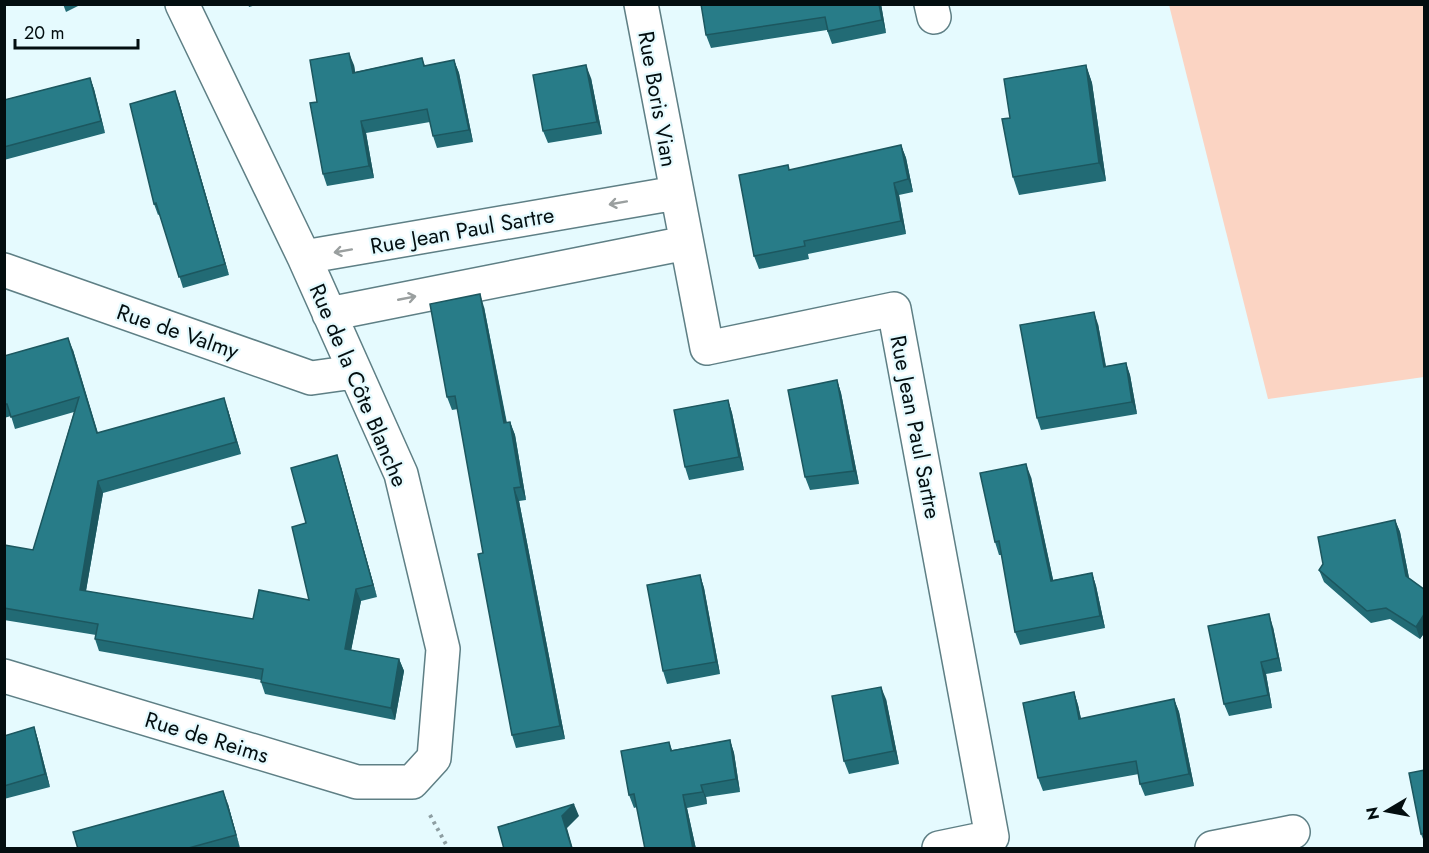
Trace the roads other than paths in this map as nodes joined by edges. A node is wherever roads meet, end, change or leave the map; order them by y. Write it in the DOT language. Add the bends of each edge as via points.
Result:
graph roads {
  1 [pos="182,4"];
  2 [pos="641,4"];
  3 [pos="676,193"];
  4 [pos="686,243"];
  5 [pos="304,258"];
  6 [pos="4,270"];
  7 [pos="329,314"];
  8 [pos="354,372"];
  9 [pos="4,676"];
  10 [pos="412,783"];
  11 [pos="1293,832"];
  12 [pos="993,843"];
  13 [pos="939,849"];
  14 [pos="1212,849"];
  1 -- 5 [label="street, Rue de la Côte Blanche"];
  2 -- 3 [label="street, Rue Boris Vian"];
  3 -- 4 [label="street, Rue Jean Paul Sartre"];
  3 -- 5 [label="street, Rue Jean Paul Sartre, one-way"];
  7 -- 4 [label="street, one-way"];
  4 -- 12 [label="street, Rue Jean Paul Sartre" via="707,348 894,309"];
  5 -- 7 [label="street, Rue de la Côte Blanche"];
  6 -- 8 [label="street, Rue de Valmy" via="311,378"];
  7 -- 8 [label="street, Rue de la Côte Blanche"];
  8 -- 10 [label="street, Rue de la Côte Blanche" via="401,474 443,649 434,758"];
  9 -- 10 [label="street, Rue de Reims" via="357,782"];
  11 -- 14 [label="street"];
  12 -- 13 [label="street, Rue Jean Paul Sartre"];
}
